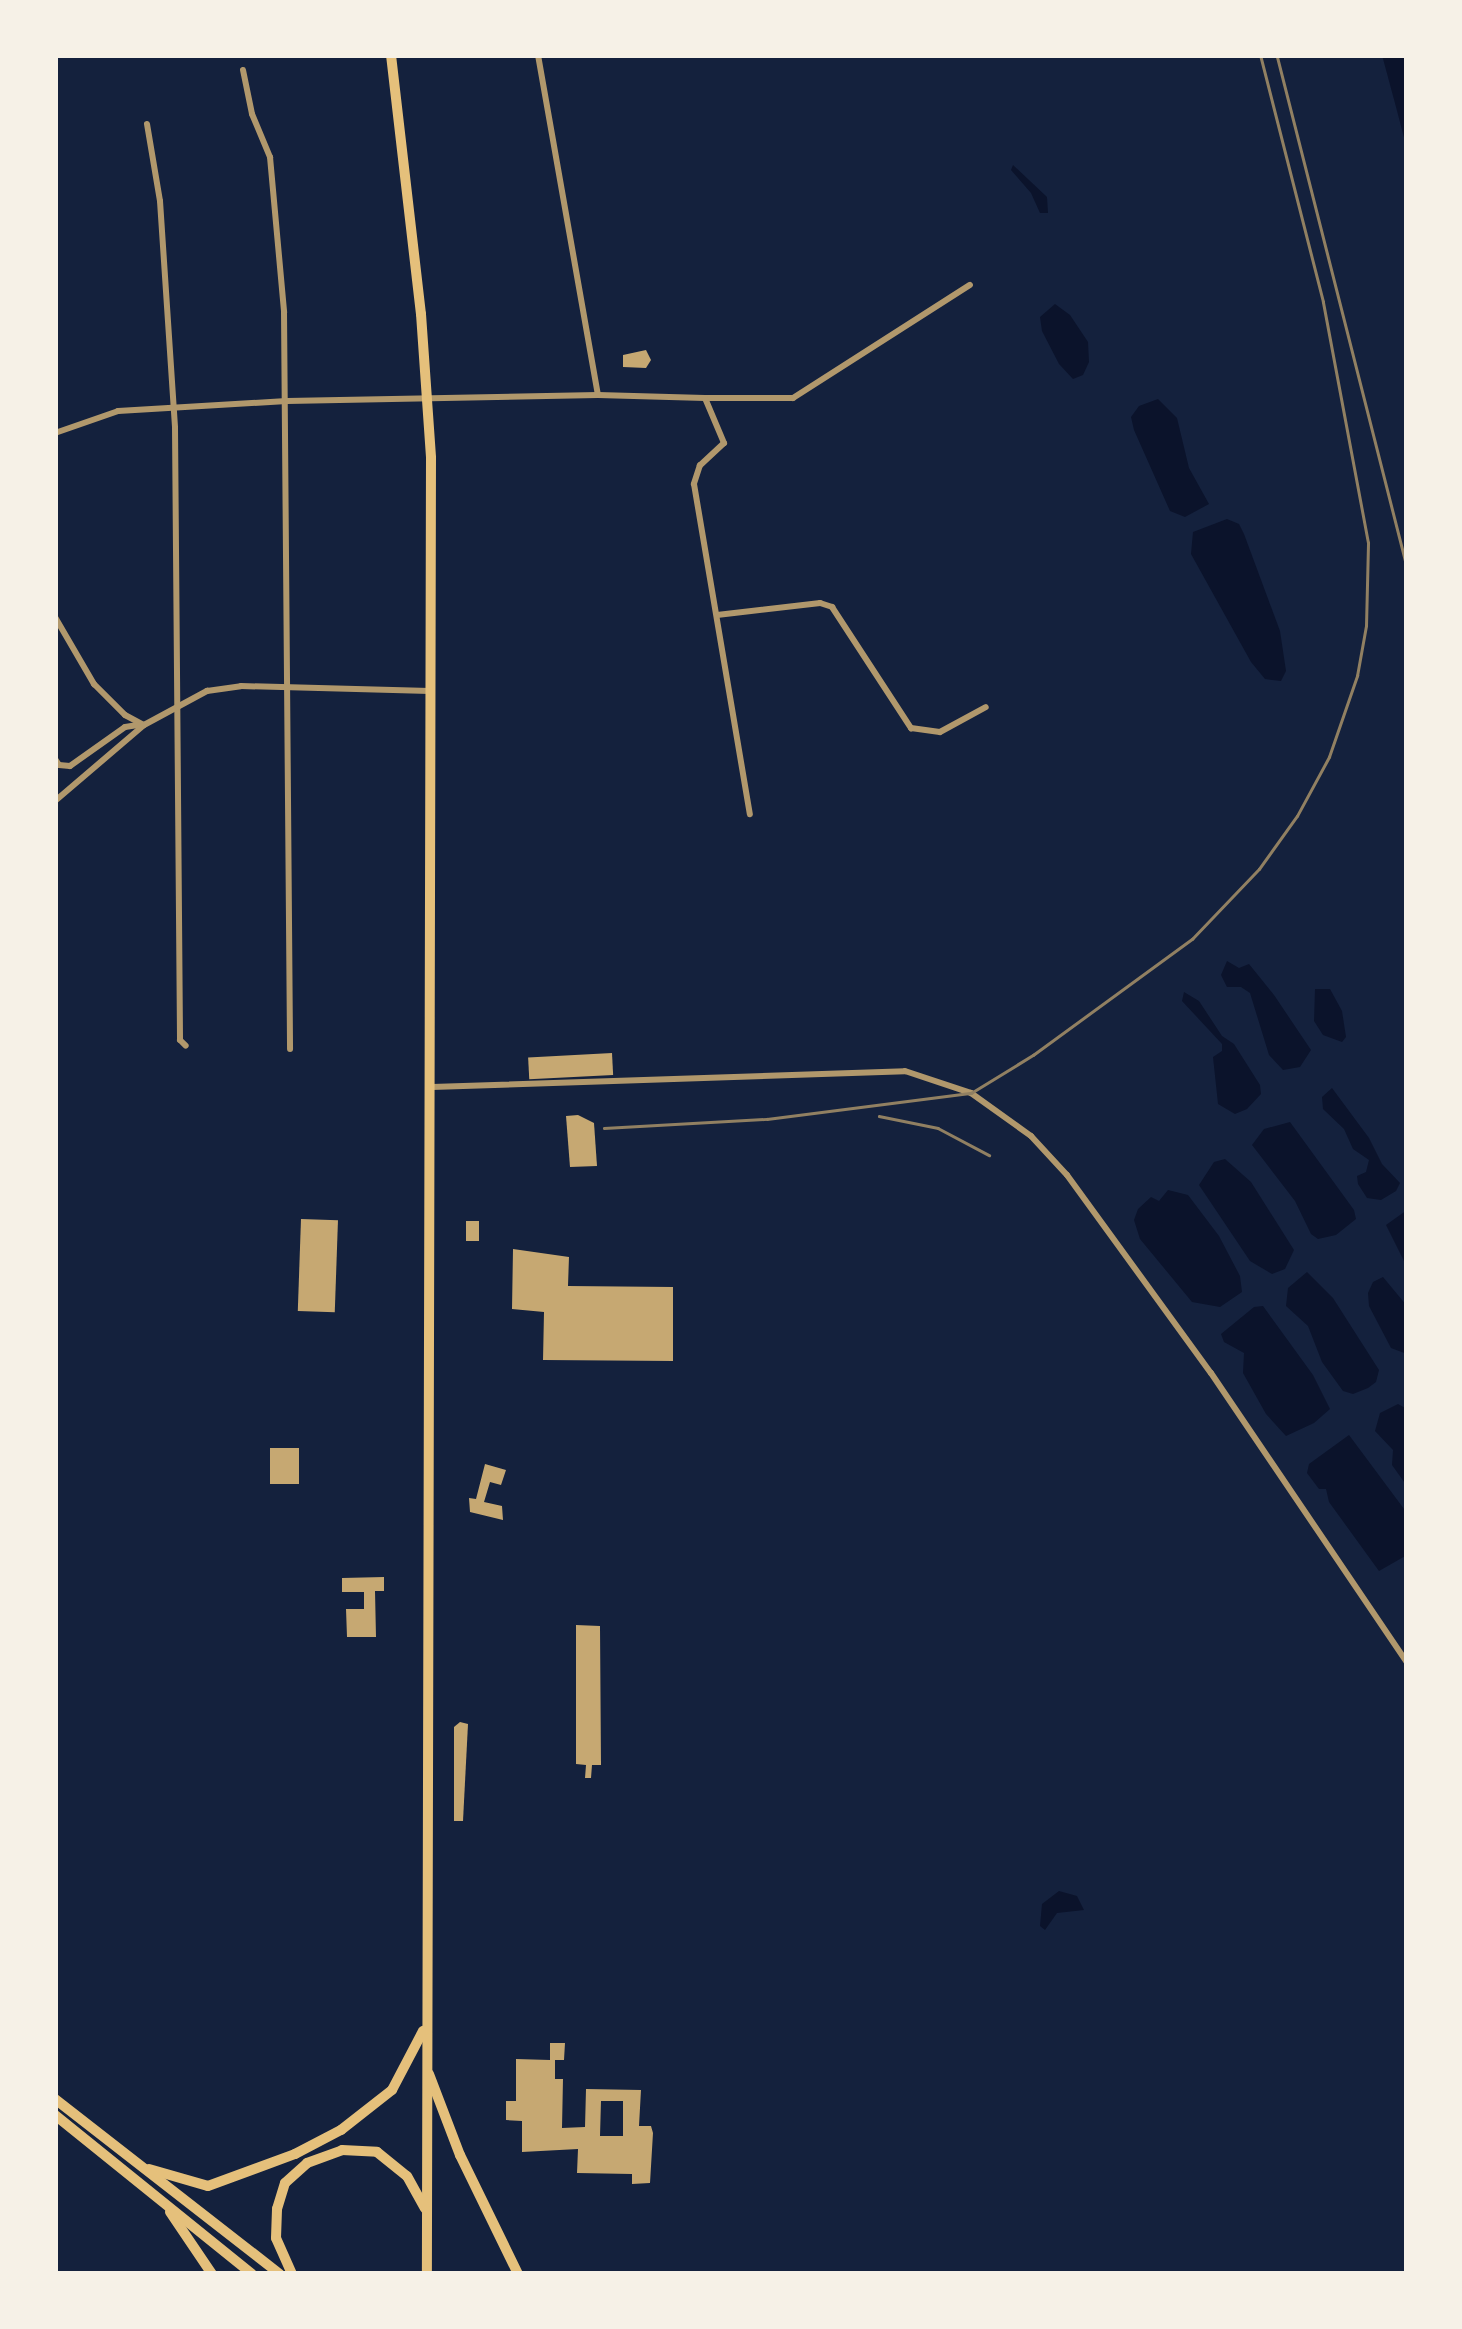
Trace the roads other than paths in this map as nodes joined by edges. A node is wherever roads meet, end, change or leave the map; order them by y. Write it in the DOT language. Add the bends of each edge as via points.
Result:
graph roads {
  1 [pos="392,55"];
  2 [pos="538,55"];
  3 [pos="243,70"];
  4 [pos="147,124"];
  5 [pos="970,285"];
  6 [pos="598,395"];
  7 [pos="427,398"];
  8 [pos="705,398"];
  9 [pos="287,401"];
  10 [pos="172,408"];
  11 [pos="55,433"];
  12 [pos="717,615"];
  13 [pos="55,617"];
  14 [pos="290,688"];
  15 [pos="430,691"];
  16 [pos="179,704"];
  17 [pos="986,706"];
  18 [pos="144,726"];
  19 [pos="55,760"];
  20 [pos="55,801"];
  21 [pos="750,814"];
  22 [pos="183,1043"];
  23 [pos="290,1049"];
  24 [pos="432,1087"];
  25 [pos="1407,1663"];
  26 [pos="426,2022"];
  27 [pos="426,2067"];
  28 [pos="55,2100"];
  29 [pos="55,2116"];
  30 [pos="149,2169"];
  31 [pos="161,2199"];
  32 [pos="427,2212"];
  33 [pos="212,2274"];
  34 [pos="252,2274"];
  35 [pos="280,2274"];
  36 [pos="292,2274"];
  37 [pos="427,2274"];
  38 [pos="518,2274"];
  1 -- 7 [label="highway"];
  2 -- 6 [label="street"];
  3 -- 9 [label="street" via="270,157"];
  4 -- 10 [label="street" via="160,201"];
  5 -- 8 [label="street" via="794,398"];
  6 -- 7 [label="street"];
  6 -- 8 [label="street"];
  7 -- 9 [label="street"];
  7 -- 15 [label="highway"];
  8 -- 12 [label="street" via="724,443 700,465 694,484"];
  9 -- 10 [label="street"];
  9 -- 14 [label="street"];
  10 -- 11 [label="street" via="118,411"];
  10 -- 16 [label="street"];
  12 -- 17 [label="street" via="832,606 911,728 940,732"];
  12 -- 21 [label="street"];
  13 -- 18 [label="street" via="94,684"];
  14 -- 15 [label="street"];
  14 -- 16 [label="street" via="207,690"];
  14 -- 23 [label="street"];
  15 -- 24 [label="highway"];
  16 -- 18 [label="street"];
  16 -- 22 [label="street"];
  18 -- 19 [label="street" via="125,727 70,766"];
  18 -- 20 [label="street"];
  24 -- 25 [label="street" via="905,1071 971,1093 1050,1155 1211,1372"];
  24 -- 26 [label="highway"];
  26 -- 27 [label="highway"];
  26 -- 30 [label="highway" via="392,2090 341,2130 208,2186"];
  27 -- 32 [label="highway"];
  27 -- 38 [label="highway"];
  28 -- 30 [label="highway"];
  29 -- 31 [label="highway"];
  30 -- 35 [label="highway"];
  31 -- 33 [label="highway"];
  31 -- 34 [label="highway"];
  32 -- 36 [label="highway" via="408,2178 376,2152 342,2150 307,2163 285,2183 277,2209 276,2238"];
  32 -- 37 [label="highway"];
}
